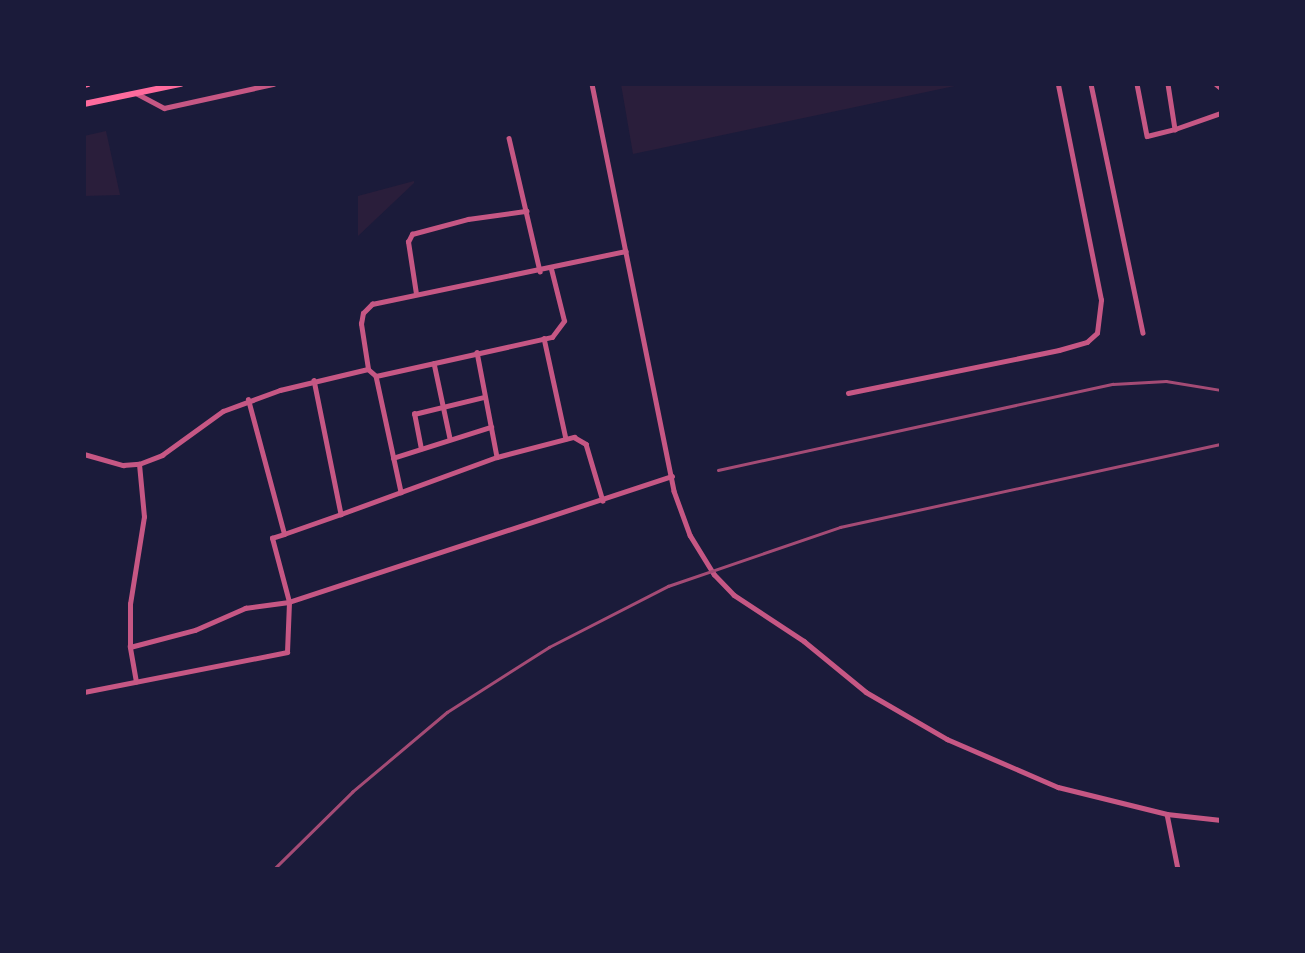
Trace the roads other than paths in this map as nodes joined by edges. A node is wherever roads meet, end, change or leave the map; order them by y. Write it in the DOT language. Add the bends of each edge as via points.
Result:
graph roads {
  1 [pos="181,84"];
  2 [pos="273,84"];
  3 [pos="592,84"];
  4 [pos="1058,84"];
  5 [pos="1091,84"];
  6 [pos="1137,84"];
  7 [pos="1168,84"];
  8 [pos="1216,84"];
  9 [pos="1221,88"];
  10 [pos="136,93"];
  11 [pos="84,104"];
  12 [pos="1221,113"];
  13 [pos="1175,129"];
  14 [pos="509,138"];
  15 [pos="526,211"];
  16 [pos="626,251"];
  17 [pos="551,269"];
  18 [pos="540,271"];
  19 [pos="416,295"];
  20 [pos="1143,333"];
  21 [pos="544,338"];
  22 [pos="477,352"];
  23 [pos="434,363"];
  24 [pos="368,369"];
  25 [pos="376,376"];
  26 [pos="314,380"];
  27 [pos="848,393"];
  28 [pos="484,397"];
  29 [pos="248,400"];
  30 [pos="443,408"];
  31 [pos="491,427"];
  32 [pos="450,438"];
  33 [pos="566,439"];
  34 [pos="421,449"];
  35 [pos="84,454"];
  36 [pos="497,457"];
  37 [pos="393,458"];
  38 [pos="139,464"];
  39 [pos="672,476"];
  40 [pos="401,493"];
  41 [pos="603,501"];
  42 [pos="341,514"];
  43 [pos="284,534"];
  44 [pos="289,602"];
  45 [pos="130,647"];
  46 [pos="136,682"];
  47 [pos="84,692"];
  48 [pos="1167,814"];
  49 [pos="1221,820"];
  50 [pos="1178,869"];
  1 -- 10 [label="main road"];
  2 -- 10 [label="street" via="163,108"];
  3 -- 16 [label="street"];
  4 -- 27 [label="street" via="1101,300 1097,333 1087,342 1059,350"];
  5 -- 20 [label="street"];
  6 -- 13 [label="street" via="1147,136"];
  7 -- 13 [label="street"];
  8 -- 9 [label="street"];
  10 -- 11 [label="main road"];
  12 -- 13 [label="street"];
  14 -- 15 [label="street"];
  15 -- 18 [label="street"];
  15 -- 19 [label="street" via="412,234 408,242"];
  16 -- 17 [label="street"];
  16 -- 39 [label="street"];
  17 -- 18 [label="street"];
  17 -- 21 [label="street" via="564,324 556,335"];
  18 -- 19 [label="street"];
  19 -- 24 [label="street" via="381,301 365,310 360,324"];
  21 -- 22 [label="street"];
  21 -- 33 [label="street"];
  22 -- 23 [label="street"];
  22 -- 28 [label="street"];
  23 -- 25 [label="street"];
  23 -- 30 [label="street"];
  24 -- 25 [label="street"];
  24 -- 26 [label="street"];
  25 -- 37 [label="street"];
  26 -- 29 [label="street"];
  26 -- 42 [label="street"];
  28 -- 30 [label="street"];
  28 -- 31 [label="street"];
  29 -- 38 [label="street" via="223,411 162,455"];
  29 -- 43 [label="street"];
  30 -- 32 [label="street"];
  30 -- 34 [label="street" via="414,414"];
  31 -- 32 [label="street"];
  31 -- 36 [label="street"];
  32 -- 34 [label="street"];
  33 -- 36 [label="street"];
  33 -- 41 [label="street" via="574,437 586,444"];
  34 -- 37 [label="street"];
  35 -- 38 [label="street" via="123,465"];
  36 -- 40 [label="street"];
  37 -- 40 [label="street"];
  38 -- 45 [label="street" via="144,517 130,604"];
  39 -- 41 [label="street"];
  39 -- 48 [label="street" via="683,520 714,574 734,595 804,641 866,692 1015,771"];
  40 -- 42 [label="street"];
  41 -- 44 [label="street"];
  42 -- 43 [label="street"];
  43 -- 44 [label="street" via="272,538"];
  44 -- 45 [label="street" via="245,608 195,630"];
  44 -- 46 [label="street" via="287,652"];
  45 -- 46 [label="street"];
  46 -- 47 [label="street"];
  48 -- 49 [label="street"];
  48 -- 50 [label="street"];
}
